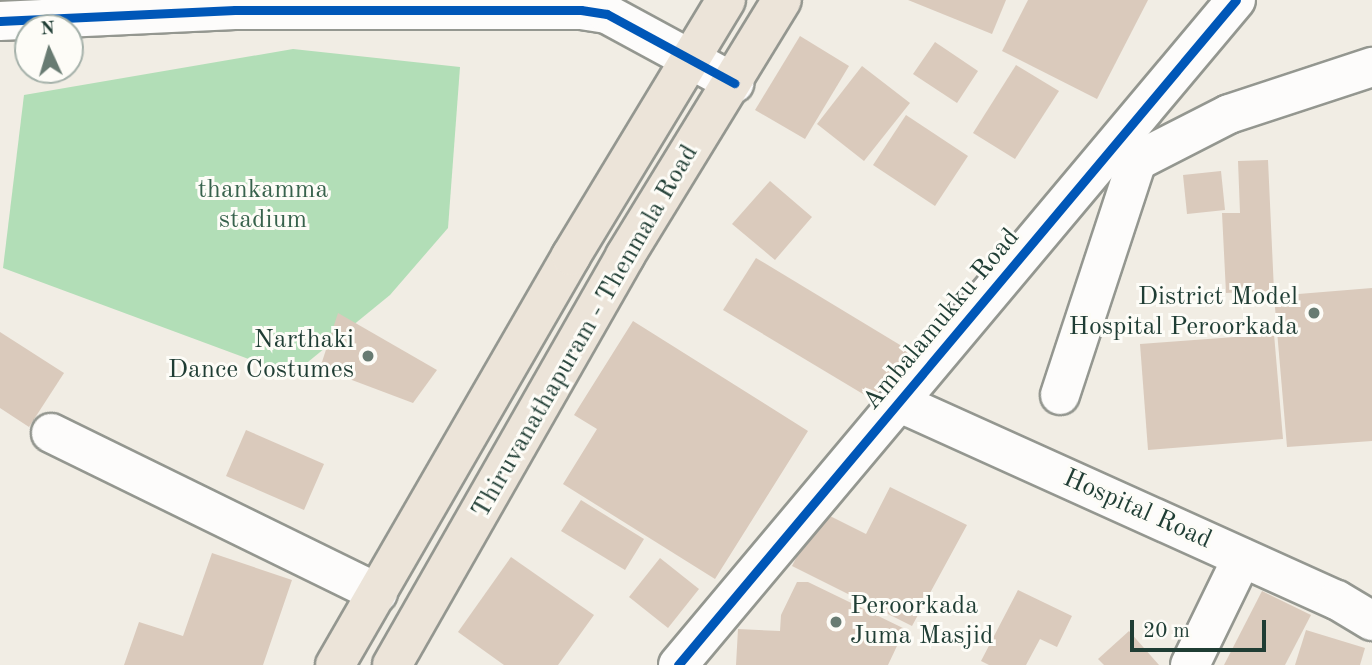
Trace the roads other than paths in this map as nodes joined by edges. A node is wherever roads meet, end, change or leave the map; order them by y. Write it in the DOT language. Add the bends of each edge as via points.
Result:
graph roads {
  1 [pos="726,0"];
  2 [pos="782,0"];
  3 [pos="1230,2"];
  4 [pos="0,21"];
  5 [pos="692,60"];
  6 [pos="1372,67"];
  7 [pos="734,83"];
  8 [pos="1060,395"];
  9 [pos="900,403"];
  10 [pos="51,433"];
  11 [pos="1242,558"];
  12 [pos="378,593"];
  13 [pos="1372,621"];
  14 [pos="335,665"];
  15 [pos="392,665"];
  16 [pos="678,665"];
  17 [pos="1190,665"];
  1 -- 5 [label="main road"];
  2 -- 7 [label="main road, Thiruvanathapuram - Thenmala Road"];
  3 -- 9 [label="street, Ambalamukku Road"];
  4 -- 5 [label="street" via="235,10 581,9 607,14"];
  5 -- 7 [label="street"];
  5 -- 12 [label="main road" via="571,256"];
  6 -- 8 [label="street" via="1229,114 1137,161"];
  7 -- 15 [label="main road, Thiruvanathapuram - Thenmala Road" via="625,256"];
  9 -- 11 [label="street, Hospital Road"];
  9 -- 16 [label="street, Ambalamukku Road"];
  10 -- 12 [label="street"];
  11 -- 13 [label="street, Hospital Road"];
  11 -- 17 [label="street"];
  12 -- 14 [label="main road"];
}
